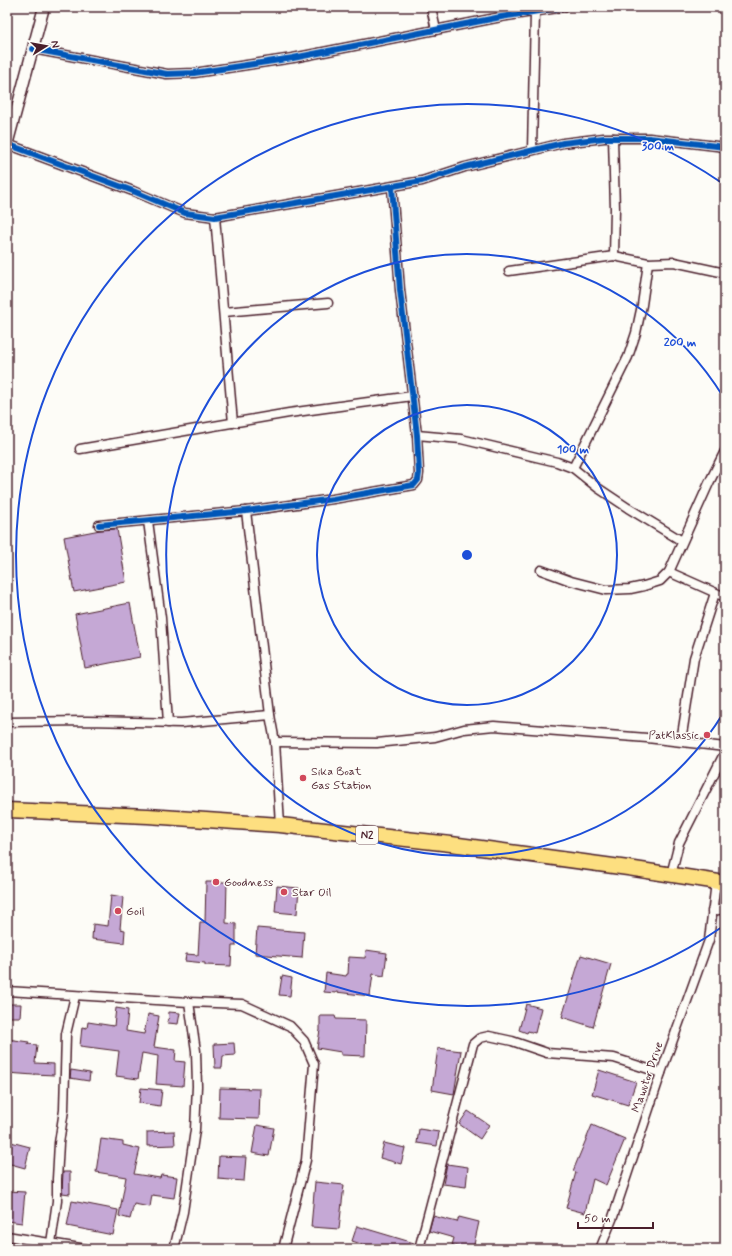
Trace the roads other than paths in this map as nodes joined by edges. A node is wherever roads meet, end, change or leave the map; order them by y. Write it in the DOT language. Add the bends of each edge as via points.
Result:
graph roads {
  1 [pos="44,7"];
  2 [pos="431,7"];
  3 [pos="564,7"];
  4 [pos="535,12"];
  5 [pos="436,30"];
  6 [pos="33,49"];
  7 [pos="613,138"];
  8 [pos="7,145"];
  9 [pos="725,147"];
  10 [pos="532,150"];
  11 [pos="392,187"];
  12 [pos="215,217"];
  13 [pos="614,256"];
  14 [pos="648,263"];
  15 [pos="509,271"];
  16 [pos="725,273"];
  17 [pos="328,303"];
  18 [pos="224,312"];
  19 [pos="412,396"];
  20 [pos="233,422"];
  21 [pos="417,435"];
  22 [pos="80,449"];
  23 [pos="725,451"];
  24 [pos="573,468"];
  25 [pos="246,511"];
  26 [pos="148,521"];
  27 [pos="99,526"];
  28 [pos="682,541"];
  29 [pos="541,570"];
  30 [pos="669,572"];
  31 [pos="715,593"];
  32 [pos="725,597"];
  33 [pos="270,715"];
  34 [pos="7,722"];
  35 [pos="168,723"];
  36 [pos="681,741"];
  37 [pos="274,742"];
  38 [pos="725,747"];
  39 [pos="725,752"];
  40 [pos="7,810"];
  41 [pos="280,825"];
  42 [pos="671,874"];
  43 [pos="720,883"];
  44 [pos="725,909"];
  45 [pos="712,911"];
  46 [pos="7,991"];
  47 [pos="75,996"];
  48 [pos="189,1002"];
  49 [pos="661,1073"];
  50 [pos="7,1236"];
  51 [pos="51,1243"];
  52 [pos="86,1249"];
  53 [pos="174,1249"];
  54 [pos="284,1249"];
  55 [pos="419,1249"];
  56 [pos="600,1249"];
  1 -- 6 [label="street"];
  2 -- 5 [label="street"];
  3 -- 4 [label="street"];
  4 -- 5 [label="street"];
  4 -- 10 [label="street"];
  5 -- 6 [label="street" via="293,58 194,73 167,74"];
  6 -- 8 [label="street"];
  7 -- 9 [label="street" via="649,138"];
  7 -- 10 [label="street" via="563,143"];
  7 -- 13 [label="street"];
  8 -- 12 [label="street" via="185,213"];
  10 -- 11 [label="street"];
  11 -- 12 [label="street"];
  11 -- 19 [label="street"];
  12 -- 18 [label="street"];
  13 -- 14 [label="street"];
  13 -- 15 [label="street"];
  14 -- 16 [label="street" via="674,262"];
  14 -- 24 [label="street" via="642,305 628,357"];
  17 -- 18 [label="street"];
  18 -- 20 [label="street"];
  19 -- 20 [label="street"];
  19 -- 21 [label="street"];
  20 -- 22 [label="street"];
  21 -- 24 [label="street" via="461,439"];
  21 -- 25 [label="street" via="419,473 414,485"];
  23 -- 28 [label="street"];
  24 -- 28 [label="street" via="598,488"];
  25 -- 26 [label="street"];
  25 -- 33 [label="street"];
  26 -- 27 [label="street"];
  26 -- 35 [label="street" via="161,618"];
  28 -- 30 [label="street"];
  29 -- 30 [label="street" via="606,590 630,589 660,582"];
  30 -- 31 [label="street"];
  31 -- 32 [label="street"];
  31 -- 36 [label="street" via="694,658"];
  33 -- 35 [label="street"];
  33 -- 37 [label="street"];
  34 -- 35 [label="street"];
  36 -- 37 [label="street" via="494,726 377,743"];
  36 -- 38 [label="street"];
  37 -- 41 [label="street"];
  39 -- 42 [label="street" via="679,842"];
  40 -- 41 [label="highway, N2"];
  41 -- 42 [label="highway, N2" via="451,844"];
  42 -- 43 [label="highway, N2"];
  43 -- 45 [label="street, Mawutor Drive"];
  44 -- 45 [label="street"];
  45 -- 49 [label="street, Mawutor Drive" via="709,940"];
  46 -- 47 [label="street"];
  47 -- 48 [label="street"];
  47 -- 51 [label="street" via="66,1034 64,1110"];
  48 -- 53 [label="street" via="196,1051 195,1130 183,1212"];
  48 -- 54 [label="street" via="242,1004 290,1026 304,1041 314,1064 306,1160"];
  49 -- 55 [label="street" via="614,1058 547,1053 512,1041 489,1036 480,1038 473,1044"];
  49 -- 56 [label="street, Mawutor Drive"];
  50 -- 51 [label="street"];
  51 -- 52 [label="street"];
}
